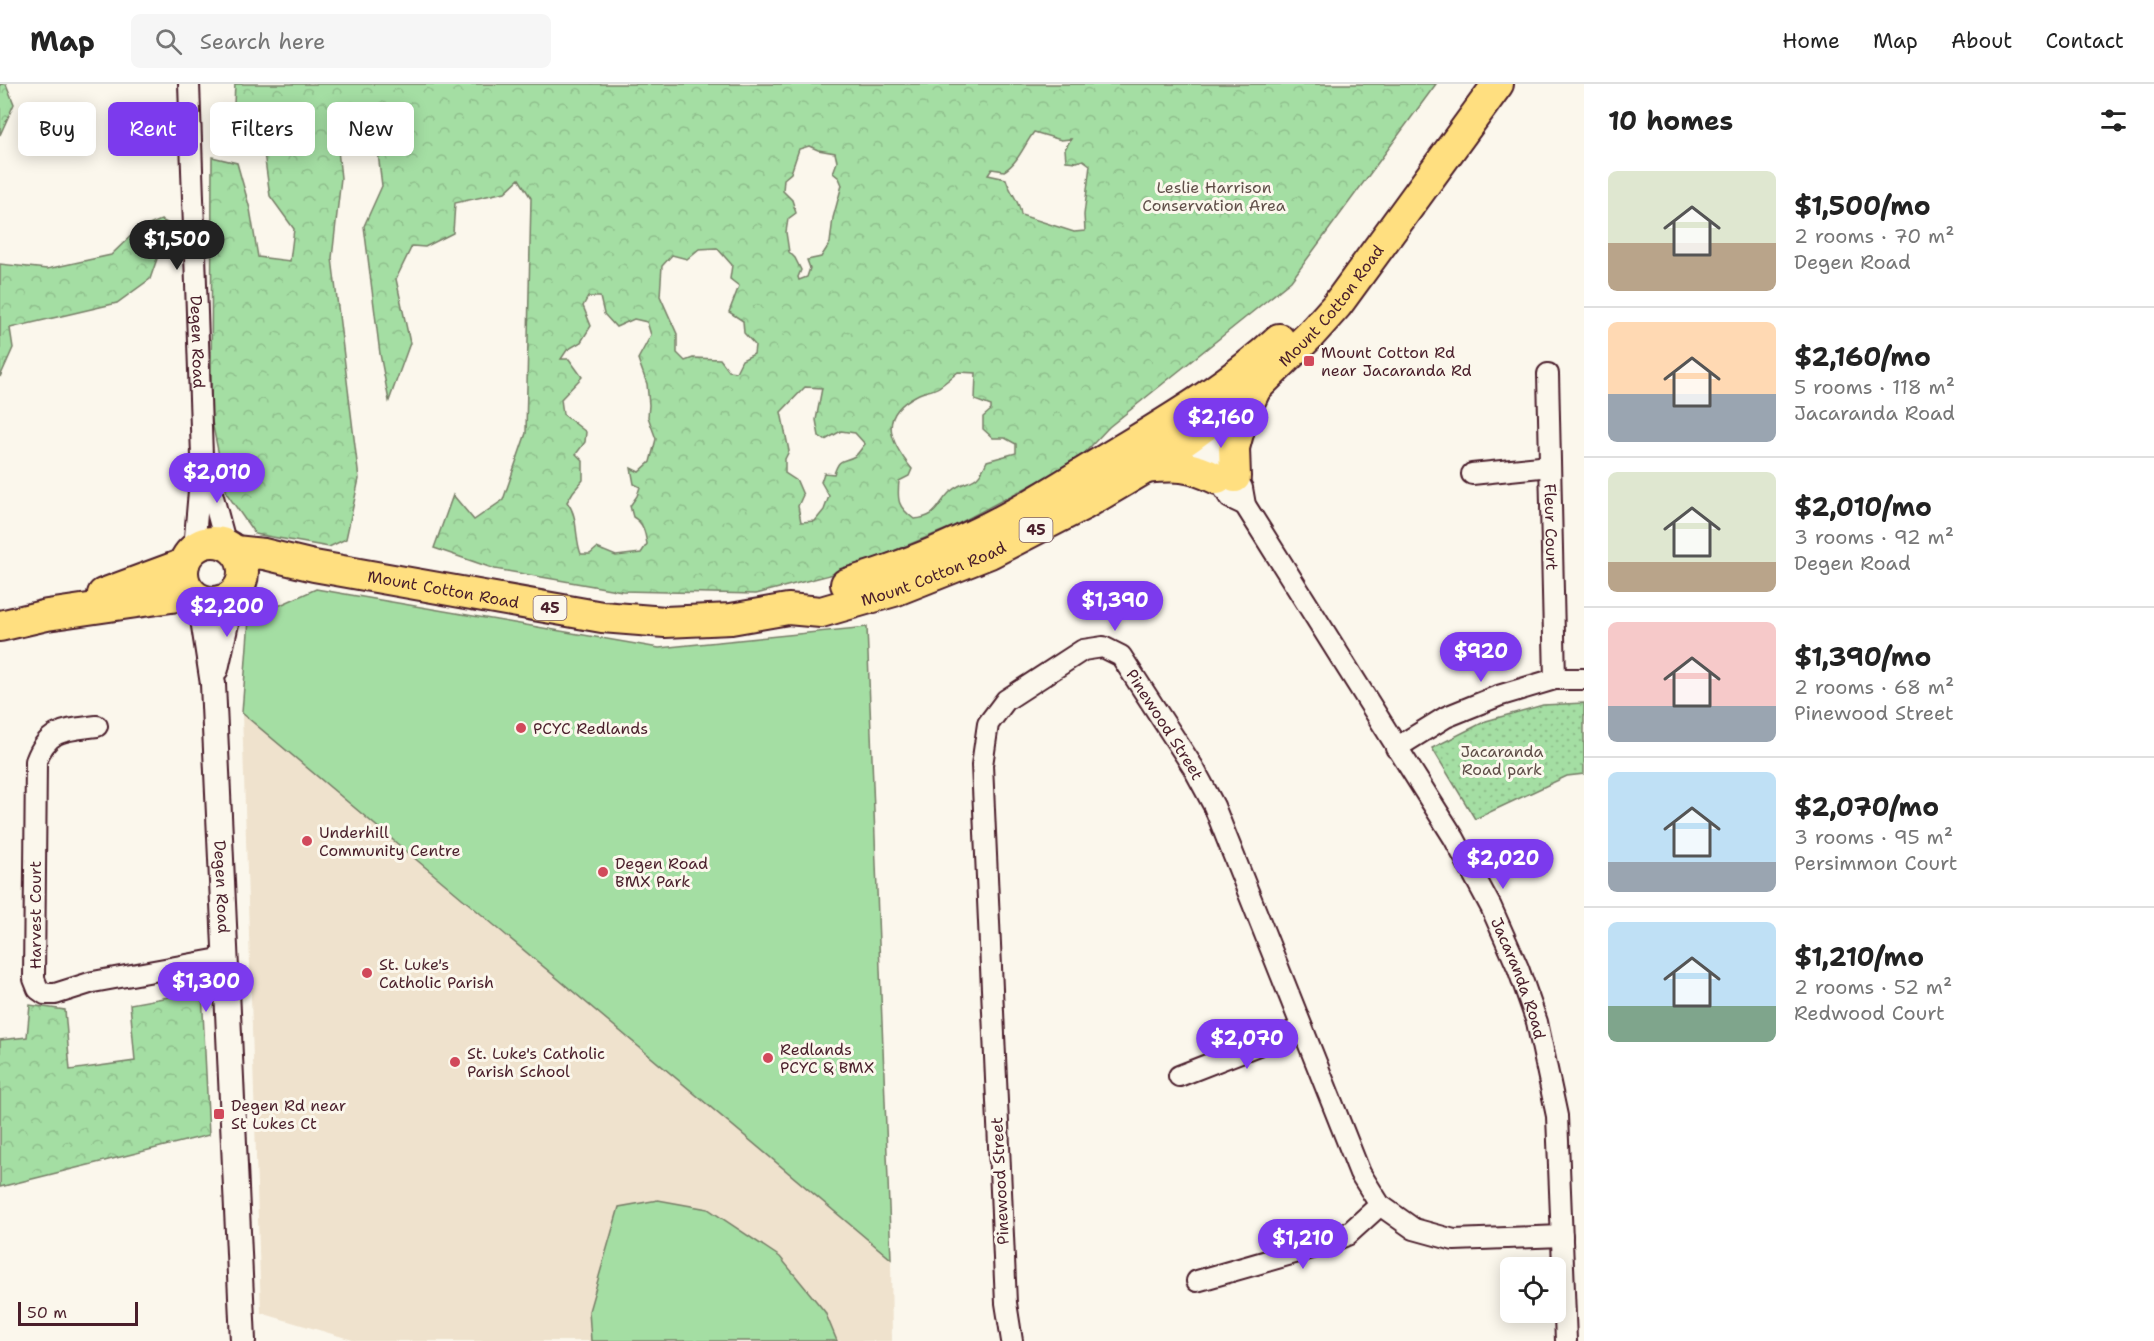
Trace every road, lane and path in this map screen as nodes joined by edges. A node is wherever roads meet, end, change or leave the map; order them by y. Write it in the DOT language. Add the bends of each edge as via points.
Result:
graph roads {
  1 [pos="189,84"];
  2 [pos="1473,84"];
  3 [pos="1498,84"];
  4 [pos="1548,374"];
  5 [pos="1256,387"];
  6 [pos="1189,423"];
  7 [pos="202,456"];
  8 [pos="1550,466"];
  9 [pos="1144,469"];
  10 [pos="1472,474"];
  11 [pos="1233,487"];
  12 [pos="230,548"];
  13 [pos="189,556"];
  14 [pos="314,566"];
  15 [pos="237,589"];
  16 [pos="196,597"];
  17 [pos="788,609"];
  18 [pos="47,615"];
  19 [pos="0,626"];
  20 [pos="1555,679"];
  21 [pos="1584,679"];
  22 [pos="213,684"];
  23 [pos="97,726"];
  24 [pos="1396,748"];
  25 [pos="225,958"];
  26 [pos="1302,1028"];
  27 [pos="1179,1077"];
  28 [pos="1380,1205"];
  29 [pos="1562,1236"];
  30 [pos="1197,1281"];
  31 [pos="243,1341"];
  32 [pos="1012,1341"];
  33 [pos="1566,1341"];
  1 -- 7 [label="street, Degen Road"];
  2 -- 6 [label="main road, Mount Cotton Road / 45" via="1334,278 1278,340"];
  3 -- 5 [label="main road, Mount Cotton Road / 45" via="1336,305"];
  4 -- 8 [label="street, Fleur Court"];
  5 -- 6 [label="main road, Mount Cotton Road / 45"];
  5 -- 11 [label="main road" via="1234,448"];
  6 -- 9 [label="main road, Mount Cotton Road / 45"];
  6 -- 11 [label="street, Jacaranda Road"];
  6 -- 17 [label="main road, Mount Cotton Road / 45" via="974,535 882,573 816,593"];
  7 -- 12 [label="street, Degen Road"];
  7 -- 13 [label="street, Degen Road"];
  8 -- 10 [label="street"];
  8 -- 20 [label="street, Fleur Court"];
  9 -- 11 [label="main road" via="1184,466"];
  9 -- 17 [label="main road, Mount Cotton Road / 45" via="990,553 943,572 821,612"];
  11 -- 24 [label="street, Jacaranda Road"];
  12 -- 13 [label="main road, 45" via="209,542"];
  12 -- 14 [label="main road, Mount Cotton Road / 45"];
  12 -- 15 [label="main road" via="243,566"];
  13 -- 16 [label="main road" via="184,580"];
  13 -- 18 [label="main road, 45"];
  14 -- 15 [label="main road, Mount Cotton Road / 45" via="268,572"];
  14 -- 17 [label="main road, Mount Cotton Road / 45" via="602,617 731,619"];
  15 -- 16 [label="main road, 45" via="217,602"];
  15 -- 22 [label="street, Degen Road"];
  16 -- 18 [label="main road, 45"];
  16 -- 22 [label="street, Degen Road"];
  18 -- 19 [label="main road, 45"];
  20 -- 21 [label="street"];
  20 -- 24 [label="street" via="1446,717"];
  22 -- 25 [label="street, Degen Road"];
  23 -- 25 [label="street, Harvest Court" via="53,735 41,746 36,760 34,979 38,989 55,994 93,982"];
  24 -- 29 [label="street, Jacaranda Road" via="1454,838 1491,907 1530,1000 1557,1116"];
  25 -- 31 [label="street, Degen Road"];
  26 -- 27 [label="street"];
  26 -- 28 [label="street, Pinewood Street" via="1360,1173"];
  26 -- 32 [label="street, Pinewood Street" via="1214,806 1121,656 1103,646 1083,650 1006,700 988,724 982,765 1006,1303"];
  28 -- 29 [label="street, Pinewood Street" via="1414,1229 1454,1240"];
  28 -- 30 [label="street" via="1347,1235 1323,1245"];
  29 -- 33 [label="street, Jacaranda Road"];
}
